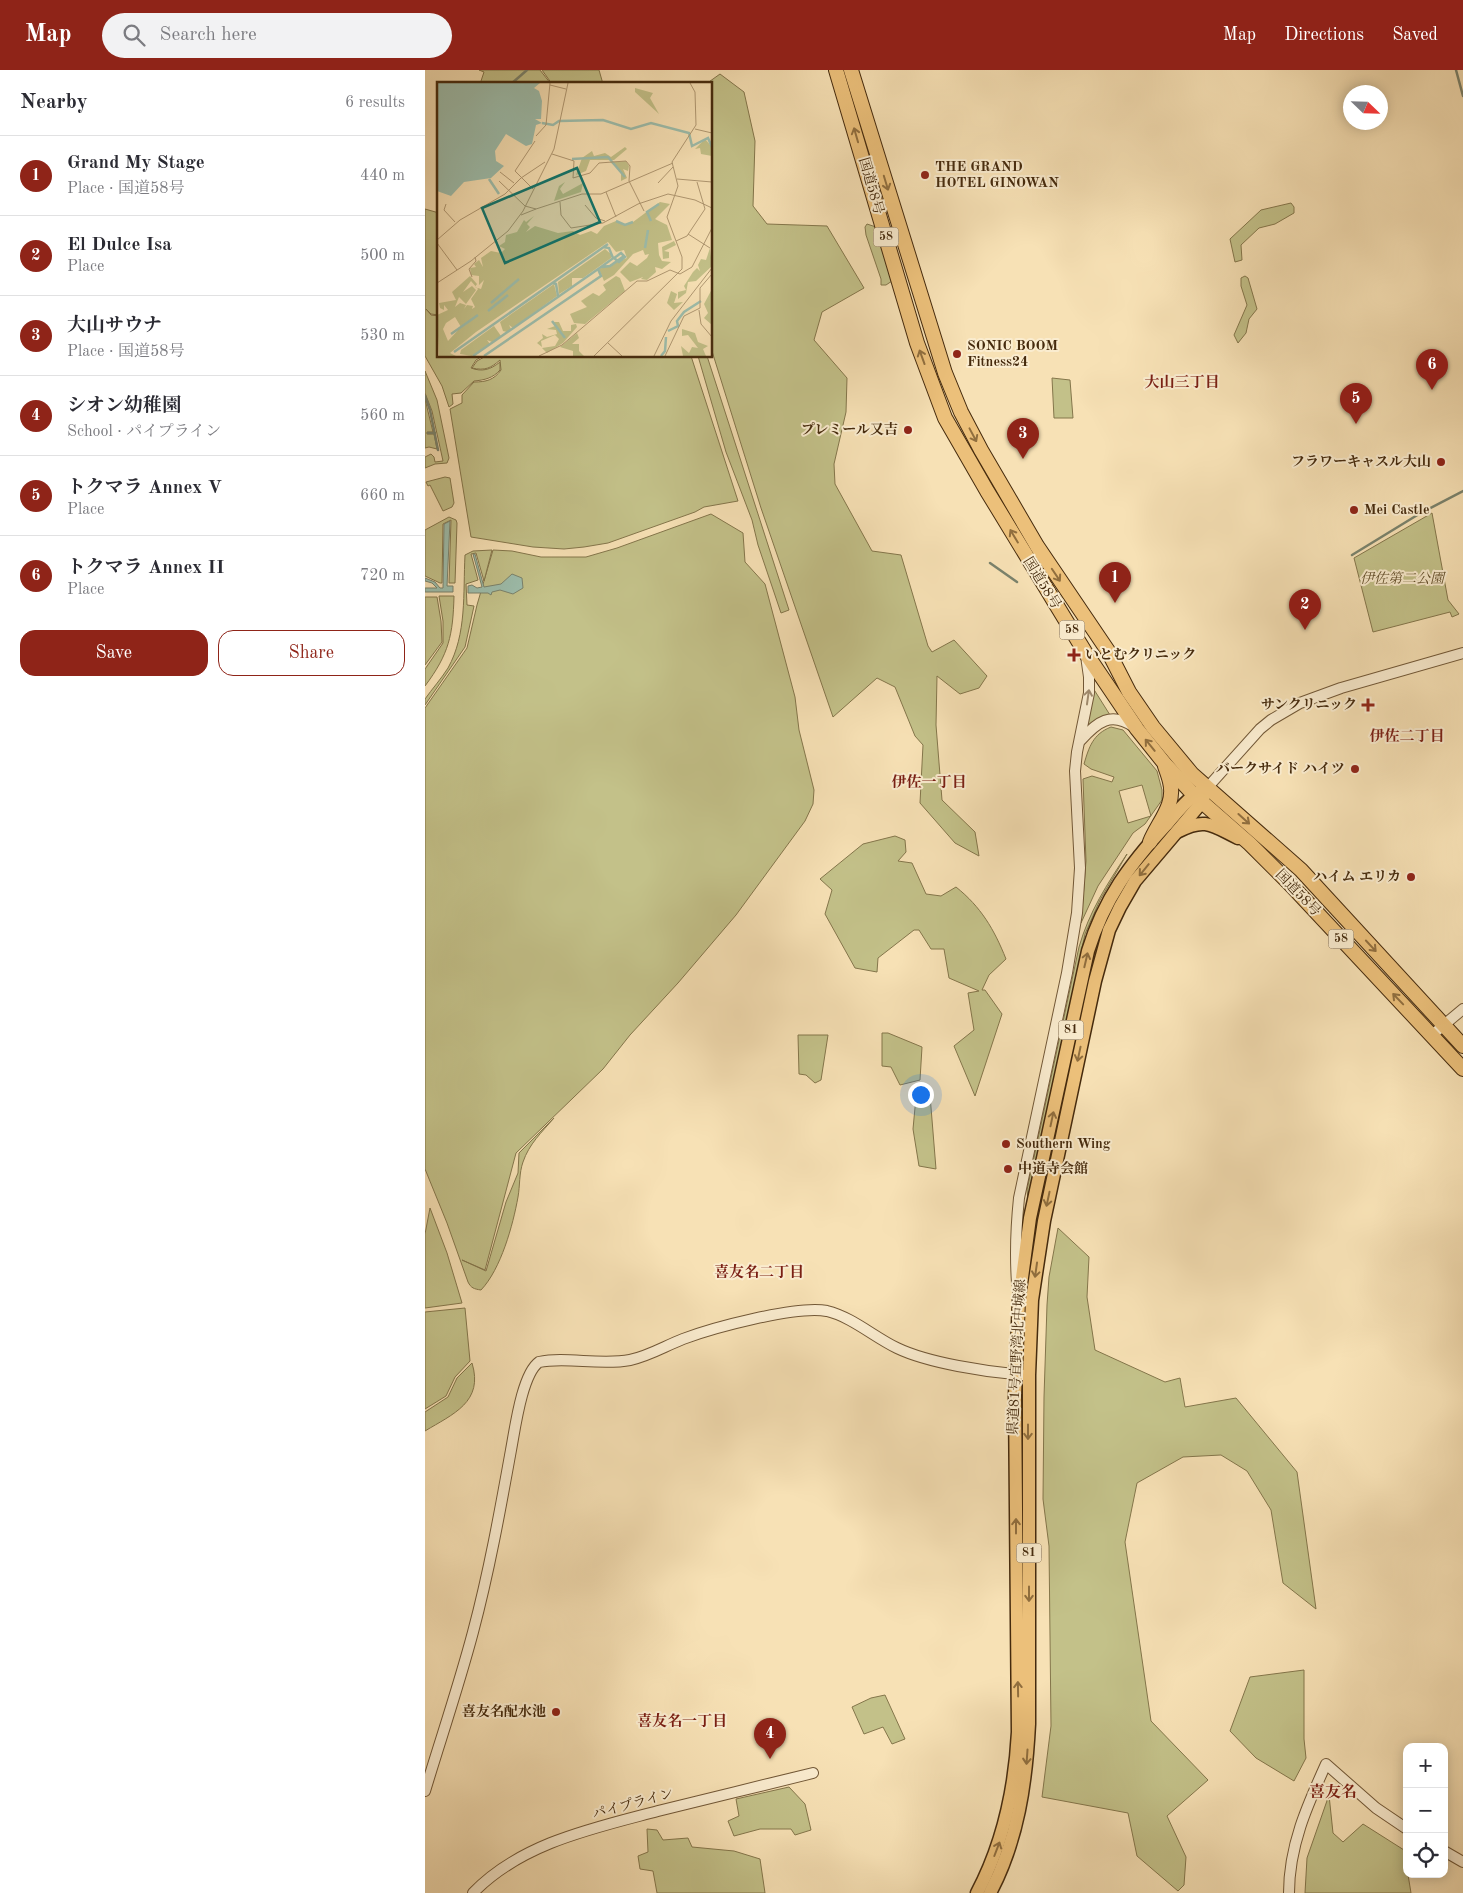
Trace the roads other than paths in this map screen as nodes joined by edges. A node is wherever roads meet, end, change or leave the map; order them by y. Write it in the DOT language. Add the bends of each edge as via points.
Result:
graph roads {
  1 [pos="837,70"];
  2 [pos="851,70"];
  3 [pos="1085,652"];
  4 [pos="1463,653"];
  5 [pos="1137,729"];
  6 [pos="1079,742"];
  7 [pos="1164,763"];
  8 [pos="1201,795"];
  9 [pos="1176,833"];
  10 [pos="1150,842"];
  11 [pos="1250,844"];
  12 [pos="1463,1009"];
  13 [pos="1443,1024"];
  14 [pos="1431,1035"];
  15 [pos="1463,1046"];
  16 [pos="1463,1069"];
  17 [pos="1019,1198"];
  18 [pos="1030,1218"];
  19 [pos="1043,1221"];
  20 [pos="1019,1300"];
  21 [pos="1022,1375"];
  22 [pos="813,1773"];
  23 [pos="425,1791"];
  24 [pos="1403,1826"];
  25 [pos="1448,1853"];
  26 [pos="1463,1862"];
  27 [pos="473,1893"];
  28 [pos="977,1893"];
  29 [pos="990,1893"];
  30 [pos="1289,1893"];
  3 -- 1 [label="highway, 国道58号 / 58, one-way" via="945,418 917,343"];
  2 -- 8 [label="highway, 国道58号 / 58, one-way" via="938,354 961,412 1037,546 1107,651 1136,703 1188,770"];
  3 -- 5 [label="highway, 国道58号 / 58"];
  6 -- 3 [label="street, one-way" via="1088,702"];
  4 -- 8 [label="street" via="1300,703 1260,730"];
  5 -- 6 [label="street" via="1125,721 1106,720"];
  7 -- 5 [label="highway, 国道58号 / 58, one-way"];
  6 -- 17 [label="street" via="1075,771 1080,868 1077,913"];
  7 -- 8 [label="highway, 国道58号 / 58"];
  7 -- 10 [label="highway" via="1170,781 1170,802"];
  8 -- 9 [label="main road, 県道81号宜野湾北中城線 / 81"];
  8 -- 10 [label="main road, 県道81号宜野湾北中城線 / 81"];
  8 -- 11 [label="highway, 国道58号 / 58"];
  8 -- 13 [label="highway, 国道58号 / 58, one-way" via="1301,870"];
  9 -- 11 [label="main road" via="1195,824 1210,824"];
  9 -- 19 [label="main road, 県道81号宜野湾北中城線 / 81, one-way" via="1135,882 1105,942"];
  18 -- 10 [label="main road, 県道81号宜野湾北中城線 / 81, one-way" via="1093,936 1116,887"];
  14 -- 11 [label="highway, 国道58号 / 58, one-way"];
  12 -- 13 [label="street"];
  13 -- 14 [label="street"];
  13 -- 15 [label="highway, 国道58号 / 58"];
  14 -- 16 [label="highway, 国道58号 / 58"];
  17 -- 18 [label="street" via="1021,1210"];
  17 -- 20 [label="street" via="1016,1258"];
  18 -- 19 [label="street"];
  18 -- 20 [label="main road, 県道81号宜野湾北中城線 / 81"];
  19 -- 21 [label="main road, 県道81号宜野湾北中城線 / 81, one-way"];
  20 -- 21 [label="main road, 県道81号宜野湾北中城線 / 81"];
  21 -- 23 [label="street" via="921,1357 896,1348 837,1314 815,1310 723,1327 690,1336 630,1360 545,1361 534,1366 528,1376 518,1417 473,1632"];
  28 -- 21 [label="main road, 県道81号宜野湾北中城線 / 81, one-way" via="1000,1841 1016,1766 1015,1537"];
  21 -- 29 [label="main road, 県道81号宜野湾北中城線 / 81, one-way" via="1029,1724 1027,1763 1011,1843"];
  22 -- 27 [label="street, パイプライン" via="576,1833 516,1860 488,1878"];
  24 -- 30 [label="street" via="1376,1808 1326,1764 1308,1802 1295,1842"];
  25 -- 26 [label="street"];
}
